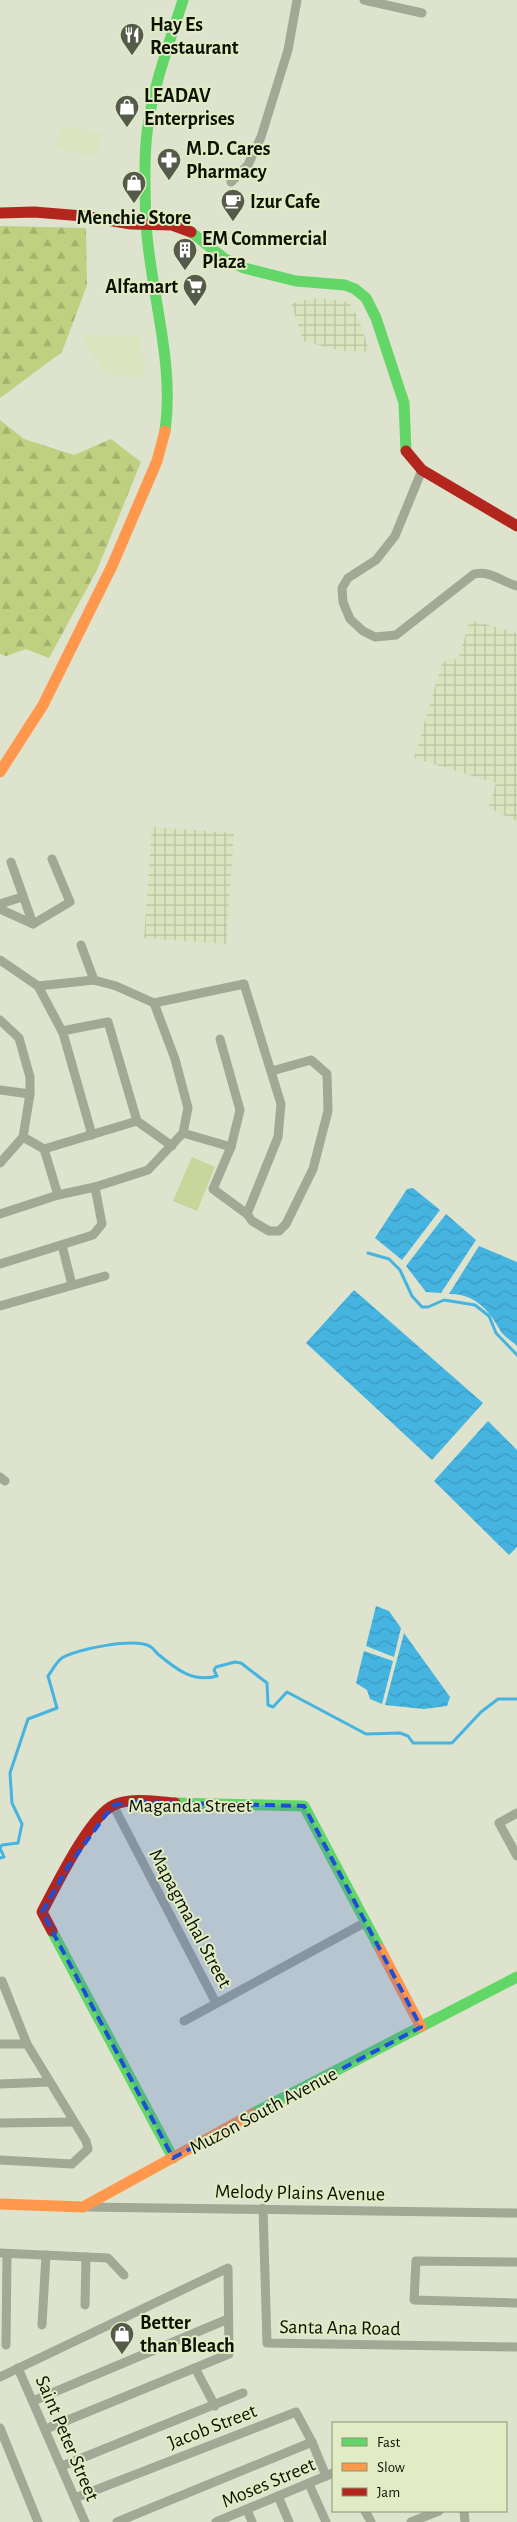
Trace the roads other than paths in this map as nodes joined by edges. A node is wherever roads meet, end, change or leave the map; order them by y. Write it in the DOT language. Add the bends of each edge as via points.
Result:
graph roads {
  1 [pos="183,0"];
  2 [pos="297,0"];
  3 [pos="364,0"];
  4 [pos="422,13"];
  5 [pos="231,182"];
  6 [pos="0,213"];
  7 [pos="146,224"];
  8 [pos="422,470"];
  9 [pos="517,526"];
  10 [pos="517,586"];
  11 [pos="0,772"];
  12 [pos="52,859"];
  13 [pos="11,862"];
  14 [pos="22,897"];
  15 [pos="0,904"];
  16 [pos="0,909"];
  17 [pos="33,924"];
  18 [pos="82,945"];
  19 [pos="0,960"];
  20 [pos="94,980"];
  21 [pos="38,986"];
  22 [pos="154,1003"];
  23 [pos="0,1020"];
  24 [pos="62,1031"];
  25 [pos="220,1039"];
  26 [pos="272,1071"];
  27 [pos="0,1090"];
  28 [pos="30,1094"];
  29 [pos="137,1121"];
  30 [pos="183,1133"];
  31 [pos="92,1135"];
  32 [pos="23,1137"];
  33 [pos="172,1146"];
  34 [pos="231,1147"];
  35 [pos="44,1149"];
  36 [pos="0,1163"];
  37 [pos="95,1187"];
  38 [pos="58,1195"];
  39 [pos="0,1214"];
  40 [pos="247,1214"];
  41 [pos="62,1245"];
  42 [pos="0,1264"];
  43 [pos="105,1276"];
  44 [pos="72,1285"];
  45 [pos="0,1306"];
  46 [pos="113,1805"];
  47 [pos="517,1813"];
  48 [pos="517,1856"];
  49 [pos="366,1922"];
  50 [pos="517,1977"];
  51 [pos="2,1981"];
  52 [pos="216,2004"];
  53 [pos="184,2021"];
  54 [pos="421,2027"];
  55 [pos="0,2044"];
  56 [pos="27,2044"];
  57 [pos="49,2082"];
  58 [pos="0,2084"];
  59 [pos="72,2122"];
  60 [pos="0,2123"];
  61 [pos="173,2158"];
  62 [pos="0,2160"];
  63 [pos="0,2204"];
  64 [pos="83,2207"];
  65 [pos="262,2208"];
  66 [pos="517,2213"];
  67 [pos="3,2253"];
  68 [pos="46,2255"];
  69 [pos="86,2257"];
  70 [pos="517,2262"];
  71 [pos="124,2275"];
  72 [pos="517,2303"];
  73 [pos="85,2305"];
  74 [pos="228,2319"];
  75 [pos="42,2324"];
  76 [pos="6,2345"];
  77 [pos="517,2347"];
  78 [pos="18,2368"];
  79 [pos="195,2368"];
  80 [pos="0,2377"];
  81 [pos="244,2394"];
  82 [pos="33,2401"];
  83 [pos="215,2406"];
  84 [pos="0,2428"];
  85 [pos="46,2429"];
  86 [pos="312,2442"];
  87 [pos="62,2466"];
  88 [pos="330,2475"];
  89 [pos="308,2484"];
  90 [pos="278,2496"];
  91 [pos="75,2498"];
  92 [pos="247,2510"];
  93 [pos="436,2512"];
  94 [pos="38,2522"];
  95 [pos="85,2522"];
  96 [pos="117,2522"];
  97 [pos="216,2522"];
  98 [pos="252,2522"];
  99 [pos="289,2522"];
  100 [pos="326,2522"];
  101 [pos="411,2522"];
  1 -- 7 [label="street" via="159,75 149,121"];
  2 -- 5 [label="street" via="288,50 262,137 248,165"];
  3 -- 4 [label="street"];
  6 -- 7 [label="street" via="40,212"];
  7 -- 8 [label="street" via="182,227 244,268 296,281 351,286 362,293 376,318 404,403 405,449"];
  7 -- 11 [label="street" via="164,355 168,412 164,438 136,513 104,583 43,705"];
  8 -- 9 [label="street"];
  8 -- 10 [label="street" via="395,536 376,560 348,578 342,588 342,602 350,619 375,637 386,637 396,635 474,574 490,574"];
  12 -- 17 [label="street" via="70,902"];
  13 -- 14 [label="street"];
  14 -- 15 [label="street"];
  14 -- 17 [label="street"];
  16 -- 17 [label="street"];
  18 -- 20 [label="street"];
  19 -- 21 [label="street"];
  20 -- 21 [label="street"];
  20 -- 22 [label="street"];
  21 -- 24 [label="street"];
  22 -- 26 [label="street" via="244,984"];
  22 -- 30 [label="street" via="175,1059 188,1108"];
  23 -- 28 [label="street" via="18,1038 30,1076"];
  24 -- 29 [label="street" via="108,1022"];
  24 -- 31 [label="street"];
  25 -- 34 [label="street" via="240,1110"];
  26 -- 40 [label="street" via="281,1104 278,1137"];
  26 -- 40 [label="street" via="312,1060 327,1074 328,1111 313,1169 286,1224 279,1231 269,1231"];
  27 -- 28 [label="street"];
  28 -- 32 [label="street"];
  29 -- 31 [label="street"];
  29 -- 33 [label="street"];
  30 -- 33 [label="street"];
  30 -- 34 [label="street"];
  31 -- 35 [label="street"];
  32 -- 35 [label="street"];
  32 -- 36 [label="street"];
  33 -- 37 [label="street" via="148,1170"];
  34 -- 40 [label="street" via="213,1189"];
  35 -- 38 [label="street"];
  37 -- 38 [label="street"];
  37 -- 41 [label="street" via="102,1224 93,1235"];
  38 -- 39 [label="street"];
  41 -- 42 [label="street"];
  41 -- 44 [label="street"];
  43 -- 44 [label="street"];
  44 -- 45 [label="street"];
  46 -- 49 [label="street, Maganda Street" via="136,1802 304,1806"];
  46 -- 52 [label="street, Mapagmahal Street"];
  46 -- 61 [label="street, Maganda Street" via="66,1868 42,1912"];
  47 -- 48 [label="street" via="499,1822"];
  49 -- 52 [label="street, Mapagmahal Street"];
  49 -- 54 [label="street, Maganda Street"];
  50 -- 54 [label="street, Muzon South Avenue"];
  51 -- 56 [label="street"];
  52 -- 53 [label="street"];
  54 -- 61 [label="street, Muzon South Avenue"];
  55 -- 56 [label="street"];
  56 -- 57 [label="street"];
  57 -- 58 [label="street"];
  57 -- 59 [label="street"];
  59 -- 60 [label="street"];
  59 -- 62 [label="street" via="88,2149 72,2164"];
  61 -- 64 [label="street, Muzon South Avenue"];
  63 -- 64 [label="street"];
  64 -- 65 [label="street, Melody Plains Avenue"];
  65 -- 66 [label="street, Melody Plains Avenue"];
  65 -- 77 [label="street, Santa Ana Road" via="267,2343"];
  67 -- 68 [label="street"];
  67 -- 76 [label="street"];
  68 -- 69 [label="street"];
  68 -- 75 [label="street"];
  69 -- 71 [label="street" via="108,2258"];
  69 -- 73 [label="street"];
  70 -- 72 [label="street" via="416,2261 414,2300"];
  74 -- 78 [label="street" via="228,2268"];
  74 -- 79 [label="street" via="228,2354"];
  74 -- 82 [label="street"];
  78 -- 80 [label="street"];
  78 -- 82 [label="street, Saint Peter Street"];
  79 -- 83 [label="street"];
  79 -- 85 [label="street"];
  81 -- 83 [label="street"];
  82 -- 85 [label="street, Saint Peter Street"];
  83 -- 87 [label="street"];
  84 -- 94 [label="street"];
  85 -- 87 [label="street, Saint Peter Street"];
  86 -- 88 [label="street, Jacob Street"];
  86 -- 91 [label="street, Jacob Street" via="296,2412"];
  86 -- 96 [label="street"];
  87 -- 91 [label="street, Saint Peter Street"];
  88 -- 89 [label="street, Moses Street"];
  89 -- 90 [label="street, Moses Street"];
  89 -- 100 [label="street"];
  90 -- 92 [label="street, Moses Street"];
  90 -- 99 [label="street"];
  91 -- 95 [label="street, Saint Peter Street"];
  92 -- 97 [label="street, Moses Street"];
  92 -- 98 [label="street"];
  93 -- 101 [label="street"];
}
